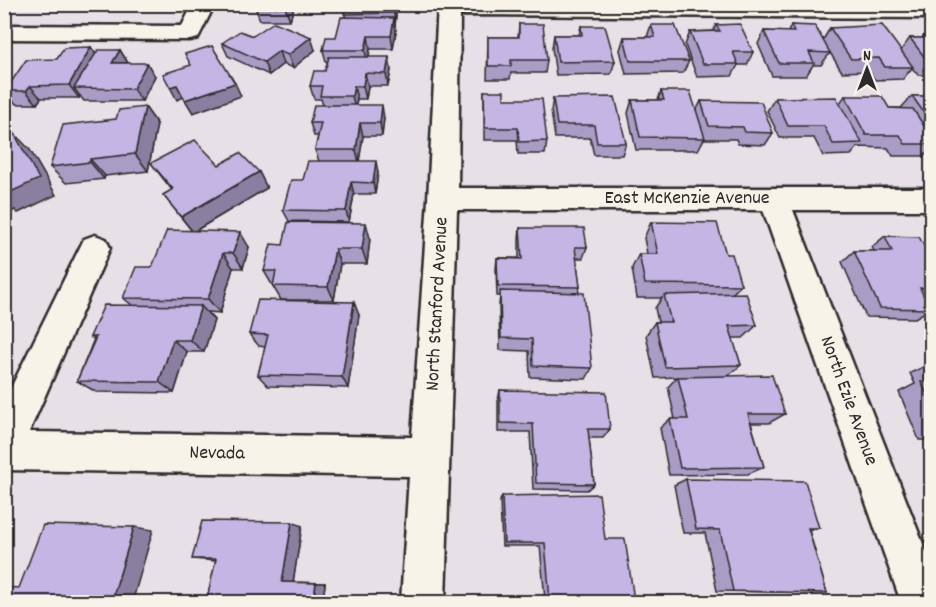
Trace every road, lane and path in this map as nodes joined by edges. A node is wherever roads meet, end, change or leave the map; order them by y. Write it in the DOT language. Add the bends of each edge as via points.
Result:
graph roads {
  1 [pos="204,4"];
  2 [pos="449,6"];
  3 [pos="932,11"];
  4 [pos="4,32"];
  5 [pos="443,199"];
  6 [pos="774,199"];
  7 [pos="932,199"];
  8 [pos="95,248"];
  9 [pos="4,444"];
  10 [pos="4,451"];
  11 [pos="430,457"];
  12 [pos="919,561"];
  13 [pos="423,603"];
  14 [pos="923,603"];
  1 -- 4 [label="street" via="190,33"];
  2 -- 3 [label="street"];
  2 -- 5 [label="street, North Stanford Avenue"];
  5 -- 6 [label="street, East McKenzie Avenue"];
  5 -- 11 [label="street, North Stanford Avenue"];
  6 -- 7 [label="street, East McKenzie Avenue"];
  6 -- 12 [label="street, North Ezie Avenue"];
  8 -- 9 [label="street"];
  10 -- 11 [label="street, Nevada"];
  11 -- 13 [label="street, North Stanford Avenue"];
  12 -- 14 [label="street, North Ezie Avenue"];
}
